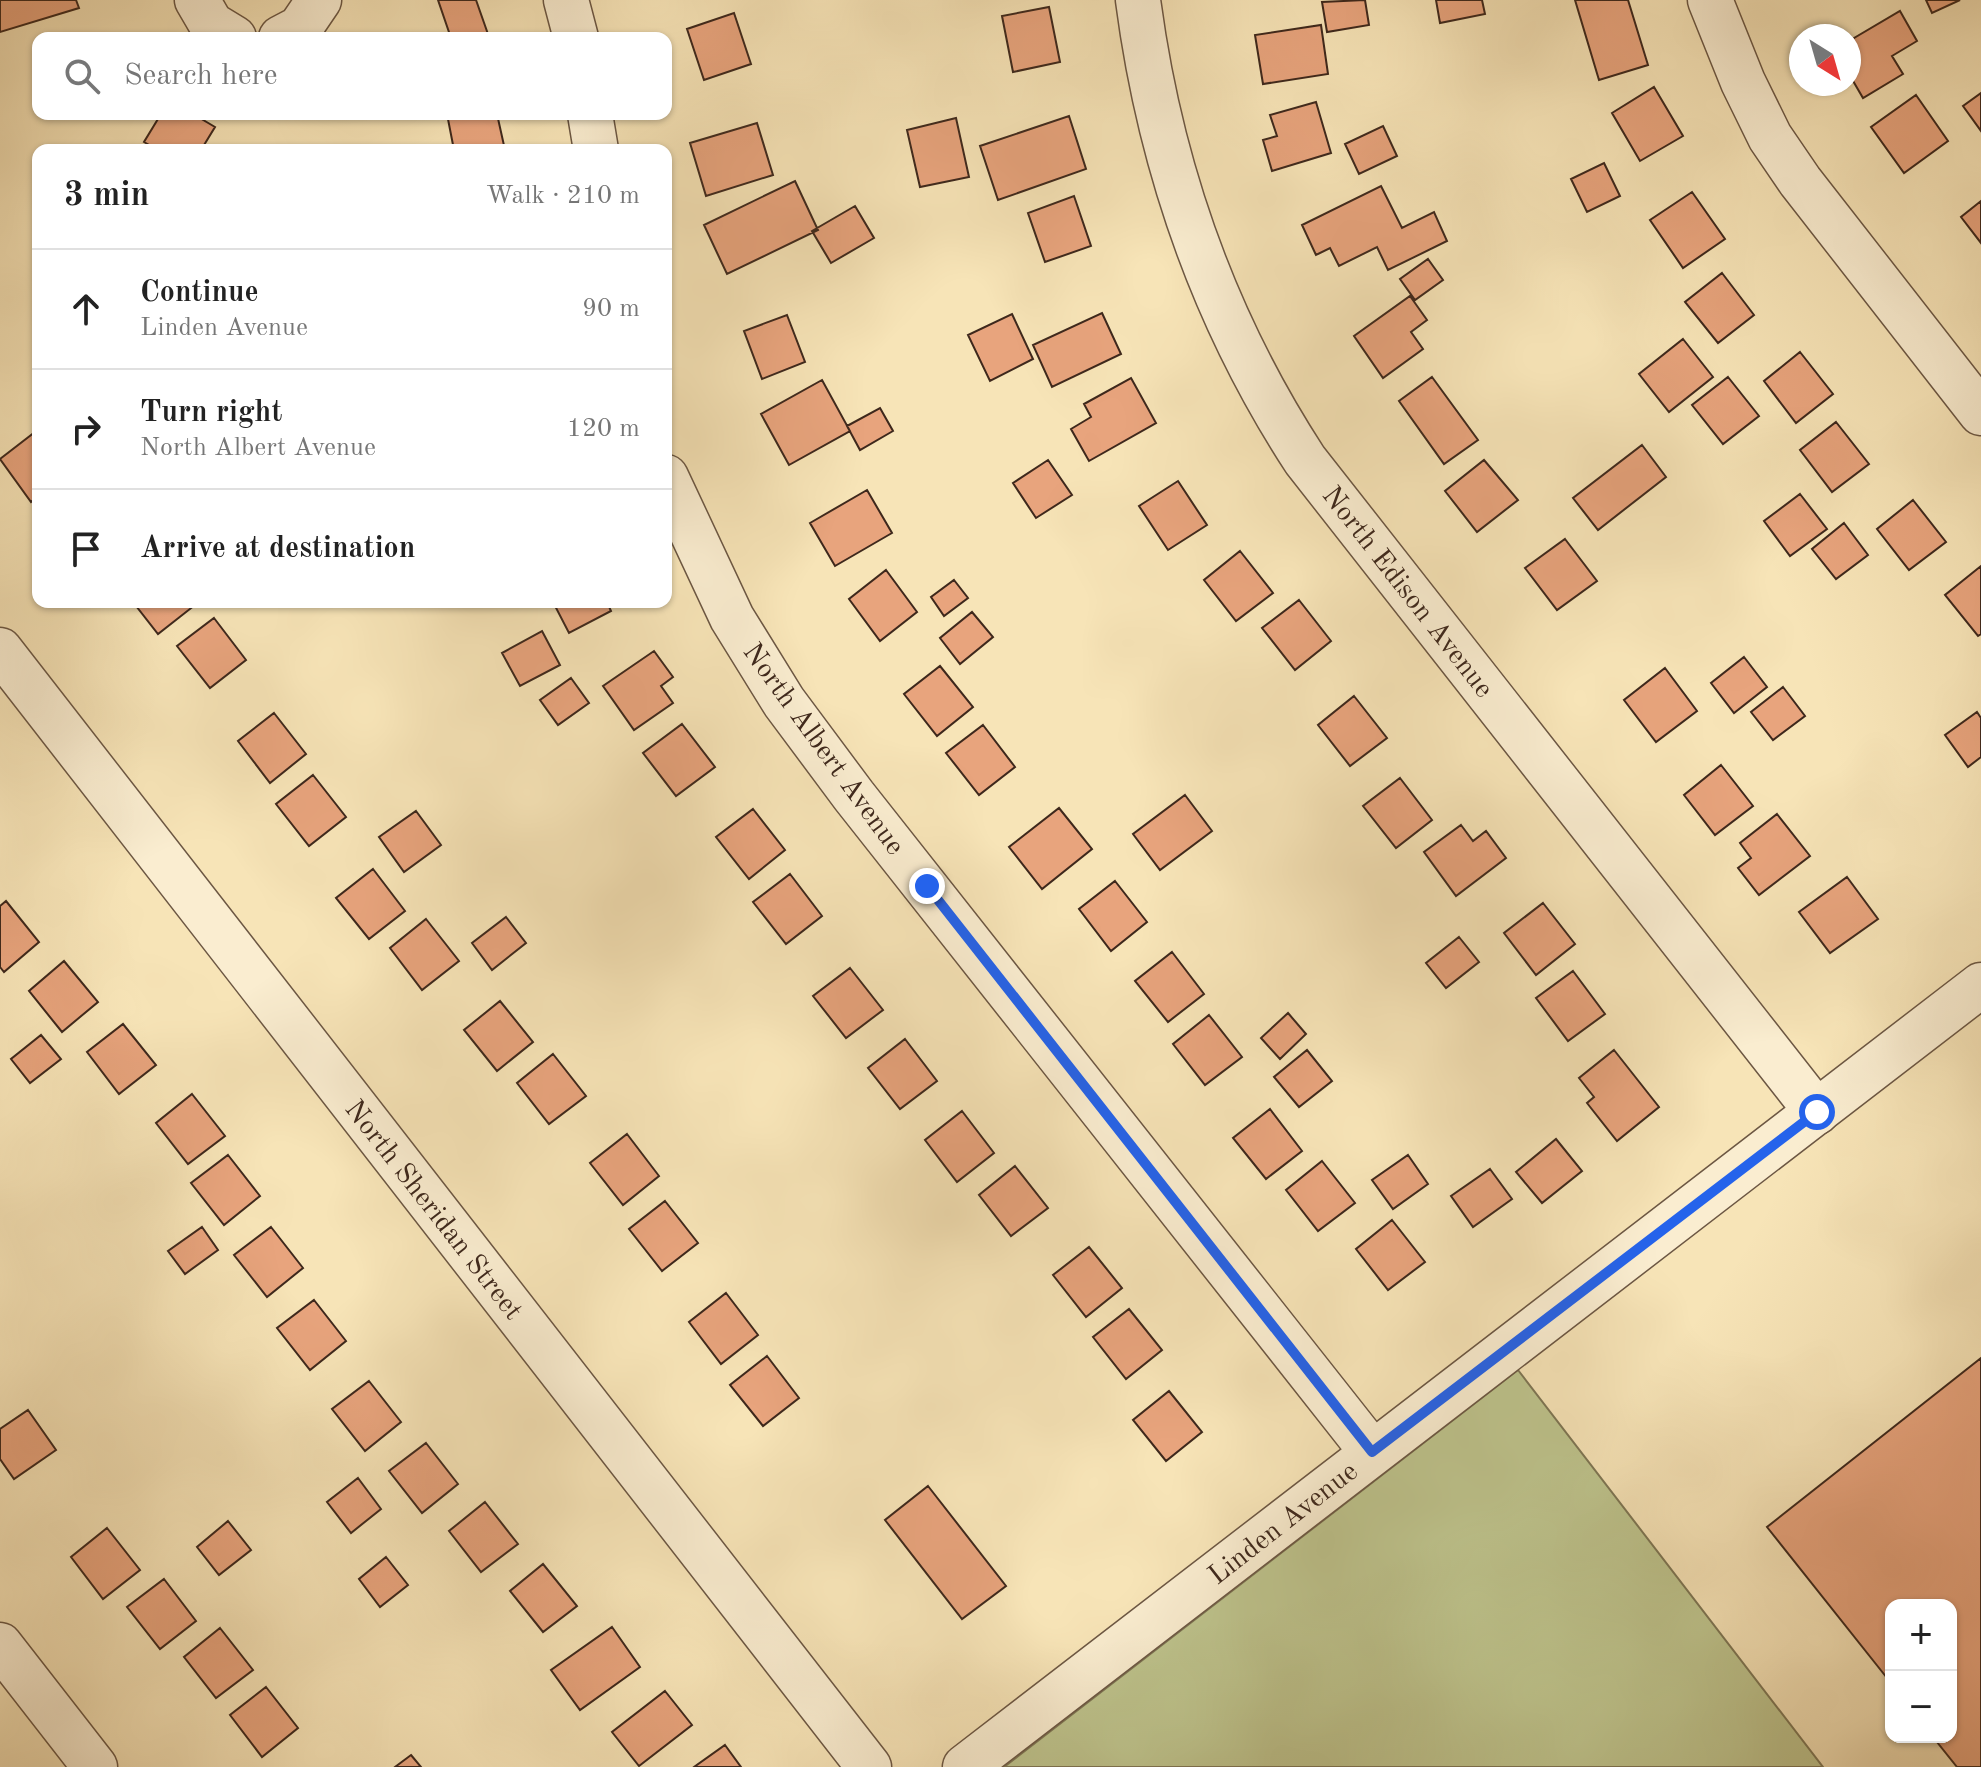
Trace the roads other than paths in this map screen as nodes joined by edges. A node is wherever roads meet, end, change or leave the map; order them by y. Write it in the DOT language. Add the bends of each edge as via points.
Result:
graph roads {
  1 [pos="197,0"];
  2 [pos="319,0"];
  3 [pos="566,0"];
  4 [pos="1138,0"];
  5 [pos="1710,0"];
  6 [pos="224,32"];
  7 [pos="292,32"];
  8 [pos="574,32"];
  9 [pos="591,120"];
  10 [pos="595,144"];
  11 [pos="1981,413"];
  12 [pos="672,490"];
  13 [pos="0,650"];
  14 [pos="1981,985"];
  15 [pos="1817,1112"];
  16 [pos="1372,1452"];
  17 [pos="0,1645"];
  18 [pos="95,1767"];
  19 [pos="869,1767"];
  20 [pos="965,1767"];
  1 -- 6 [label="street" via="211,24"];
  2 -- 7 [label="street"];
  3 -- 8 [label="street"];
  4 -- 15 [label="street, North Edison Avenue" via="1155,105 1180,202 1198,257 1266,400 1305,460"];
  5 -- 11 [label="street" via="1770,137"];
  9 -- 10 [label="street"];
  12 -- 16 [label="street, North Albert Avenue" via="732,618 784,702"];
  13 -- 19 [label="street, North Sheridan Street"];
  14 -- 15 [label="street, Linden Avenue"];
  15 -- 16 [label="street, Linden Avenue"];
  16 -- 20 [label="street, Linden Avenue"];
  17 -- 18 [label="street"];
}
